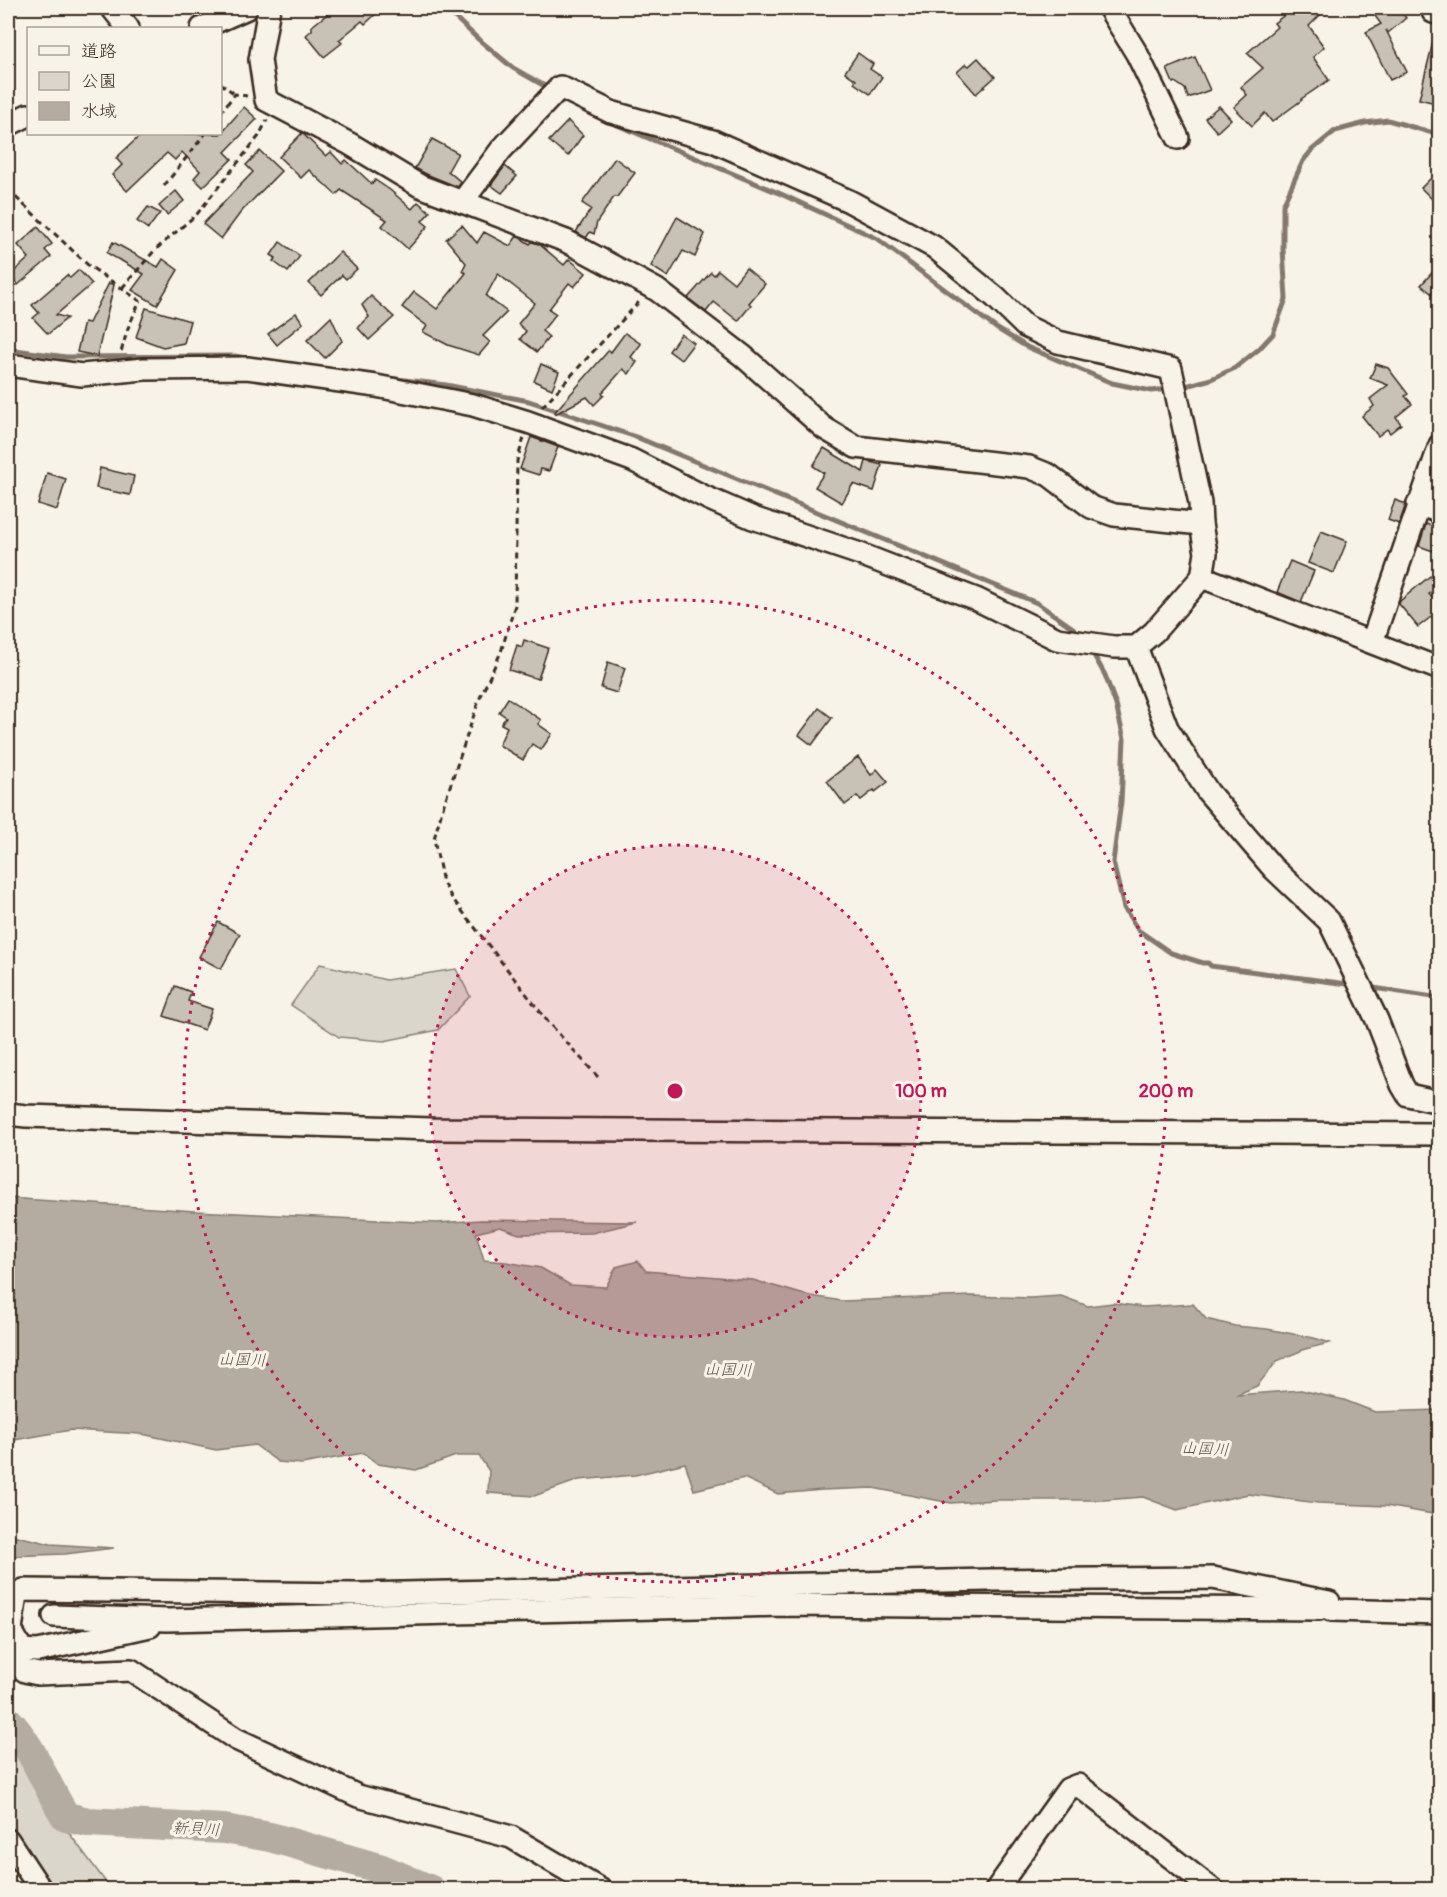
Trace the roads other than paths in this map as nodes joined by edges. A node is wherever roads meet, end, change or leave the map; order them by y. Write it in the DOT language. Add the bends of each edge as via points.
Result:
graph roads {
  1 [pos="112,8"];
  2 [pos="247,8"];
  3 [pos="269,8"];
  4 [pos="1108,8"];
  5 [pos="127,27"];
  6 [pos="204,27"];
  7 [pos="27,116"];
  8 [pos="8,125"];
  9 [pos="1178,138"];
  10 [pos="462,202"];
  11 [pos="8,365"];
  12 [pos="1440,445"];
  13 [pos="1418,504"];
  14 [pos="1440,512"];
  15 [pos="1201,524"];
  16 [pos="1202,577"];
  17 [pos="1372,642"];
  18 [pos="1136,647"];
  19 [pos="1440,669"];
  20 [pos="1440,1102"];
  21 [pos="8,1114"];
  22 [pos="1440,1134"];
  23 [pos="1331,1610"];
  24 [pos="1440,1613"];
  25 [pos="54,1616"];
  26 [pos="167,1620"];
  27 [pos="22,1650"];
  28 [pos="8,1840"];
  29 [pos="41,1890"];
  30 [pos="601,1890"];
  31 [pos="996,1890"];
  32 [pos="1213,1890"];
  1 -- 5 [label="street"];
  2 -- 6 [label="street"];
  3 -- 10 [label="street" via="260,60 271,102 420,186"];
  4 -- 9 [label="street" via="1137,54"];
  7 -- 8 [label="street"];
  10 -- 15 [label="street" via="566,241 657,290 743,356 824,428 856,447 1029,467 1049,475 1091,507 1114,514"];
  10 -- 15 [label="street" via="501,150 560,87 611,112 712,141 807,182 934,248 1024,326 1058,342 1171,369 1200,503"];
  11 -- 18 [label="street" via="82,375 144,369 248,368 376,386 473,405 632,460 753,518 976,599 1057,639"];
  12 -- 13 [label="street"];
  13 -- 14 [label="street"];
  13 -- 17 [label="street"];
  15 -- 16 [label="street" via="1206,553"];
  16 -- 17 [label="street"];
  16 -- 18 [label="street"];
  17 -- 19 [label="street"];
  18 -- 20 [label="street" via="1167,728 1208,792 1273,868 1329,921 1408,1095"];
  21 -- 22 [label="street" via="431,1130"];
  23 -- 24 [label="street"];
  23 -- 26 [label="street" via="781,1605"];
  23 -- 27 [label="street" via="1329,1602 1214,1578 358,1594 24,1590 16,1594 11,1630"];
  25 -- 26 [label="street"];
  26 -- 27 [label="street" via="38,1651"];
  27 -- 30 [label="street" via="17,1654 18,1665 38,1674 131,1670 236,1739 358,1796 511,1837"];
  28 -- 29 [label="street"];
  31 -- 32 [label="street" via="1068,1789 1078,1785"];
}
